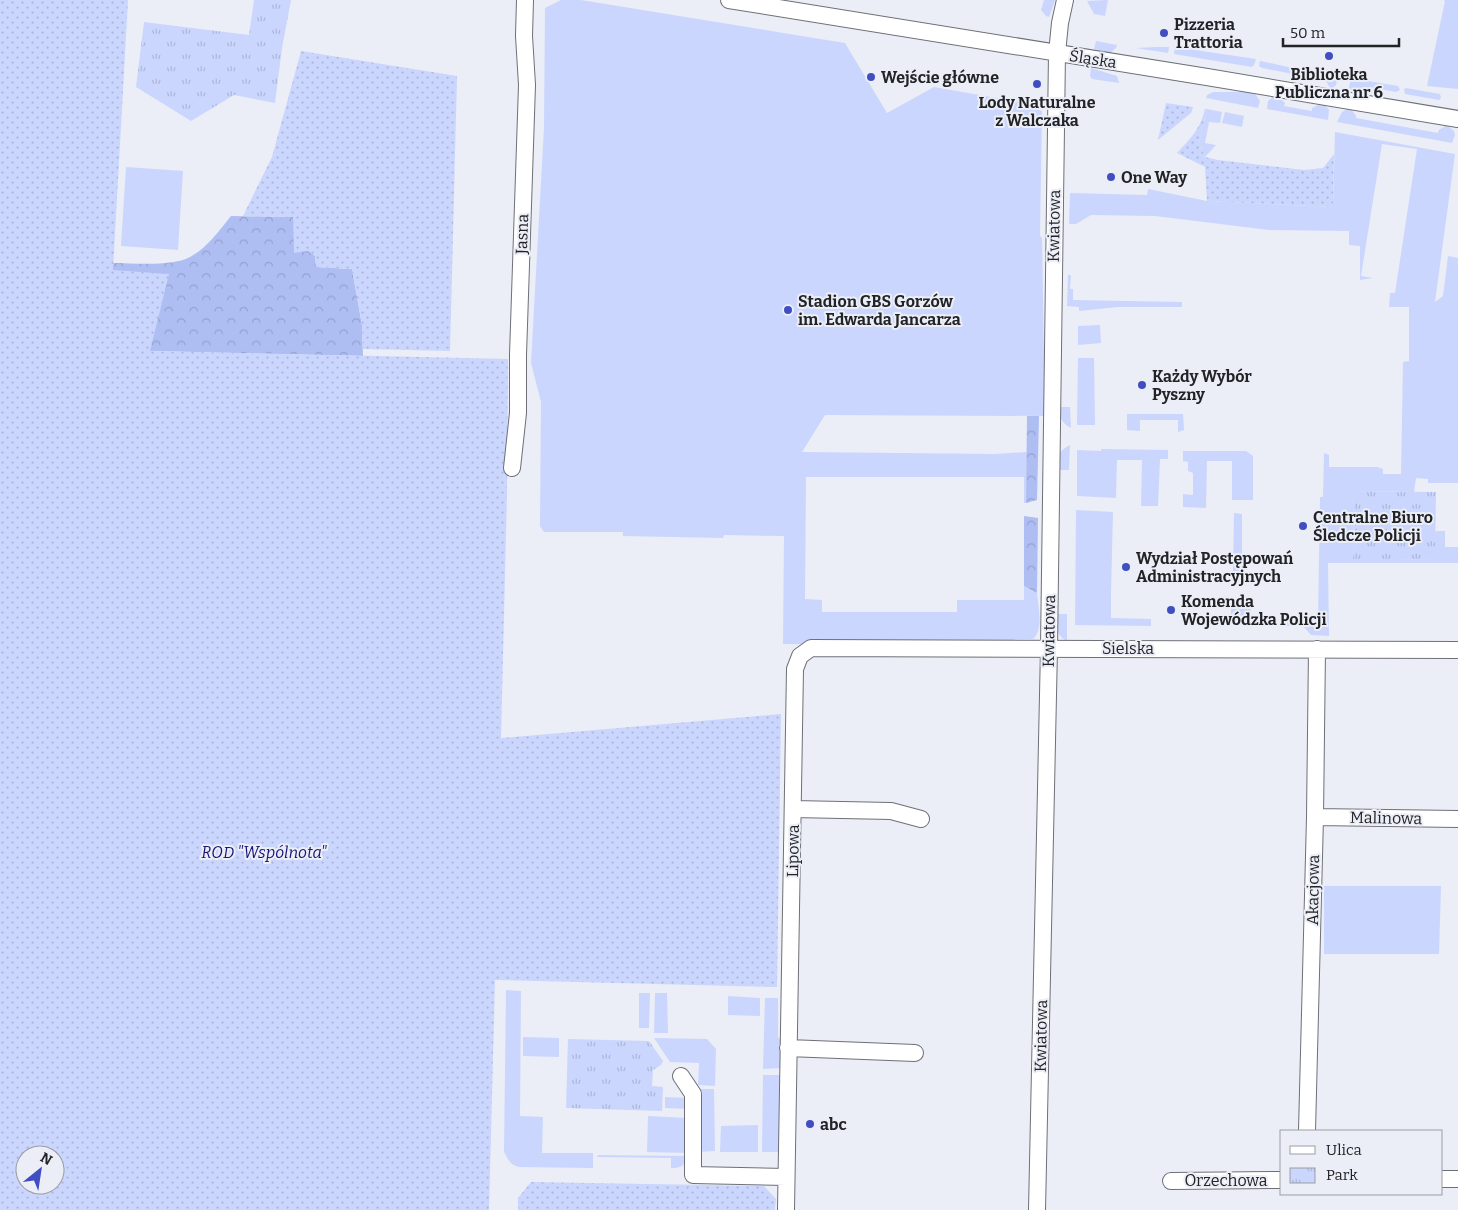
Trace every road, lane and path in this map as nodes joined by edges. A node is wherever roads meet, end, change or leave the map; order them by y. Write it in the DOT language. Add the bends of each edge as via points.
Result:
graph roads {
  1 [pos="525,0"];
  2 [pos="729,0"];
  3 [pos="1065,0"];
  4 [pos="1057,53"];
  5 [pos="1458,119"];
  6 [pos="512,468"];
  7 [pos="1049,648"];
  8 [pos="1317,649"];
  9 [pos="1458,650"];
  10 [pos="800,656"];
  11 [pos="794,809"];
  12 [pos="1315,817"];
  13 [pos="921,819"];
  14 [pos="1458,819"];
  15 [pos="788,1048"];
  16 [pos="915,1053"];
  17 [pos="681,1076"];
  18 [pos="1307,1130"];
  19 [pos="786,1176"];
  20 [pos="1443,1179"];
  21 [pos="1458,1179"];
  22 [pos="1280,1180"];
  23 [pos="1171,1181"];
  24 [pos="786,1210"];
  25 [pos="1038,1210"];
  1 -- 6 [label="street, Jasna" via="528,85 518,413"];
  2 -- 4 [label="street, Śląska"];
  3 -- 4 [label="street, Kwiatowa"];
  4 -- 5 [label="street, Śląska"];
  4 -- 7 [label="street, Kwiatowa"];
  7 -- 8 [label="street, Sielska"];
  7 -- 10 [label="street, Sielska" via="811,648"];
  7 -- 25 [label="street, Kwiatowa"];
  8 -- 9 [label="street, Sielska"];
  8 -- 12 [label="street, Akacjowa"];
  10 -- 11 [label="street, Lipowa" via="795,669"];
  11 -- 13 [label="street" via="891,811"];
  11 -- 15 [label="street, Lipowa"];
  12 -- 14 [label="street, Malinowa"];
  12 -- 18 [label="street, Akacjowa"];
  15 -- 16 [label="street"];
  15 -- 19 [label="street, Lipowa"];
  17 -- 19 [label="street" via="693,1094 693,1175"];
  19 -- 24 [label="street, Lipowa"];
  20 -- 21 [label="street"];
  22 -- 23 [label="street, Orzechowa"];
}
